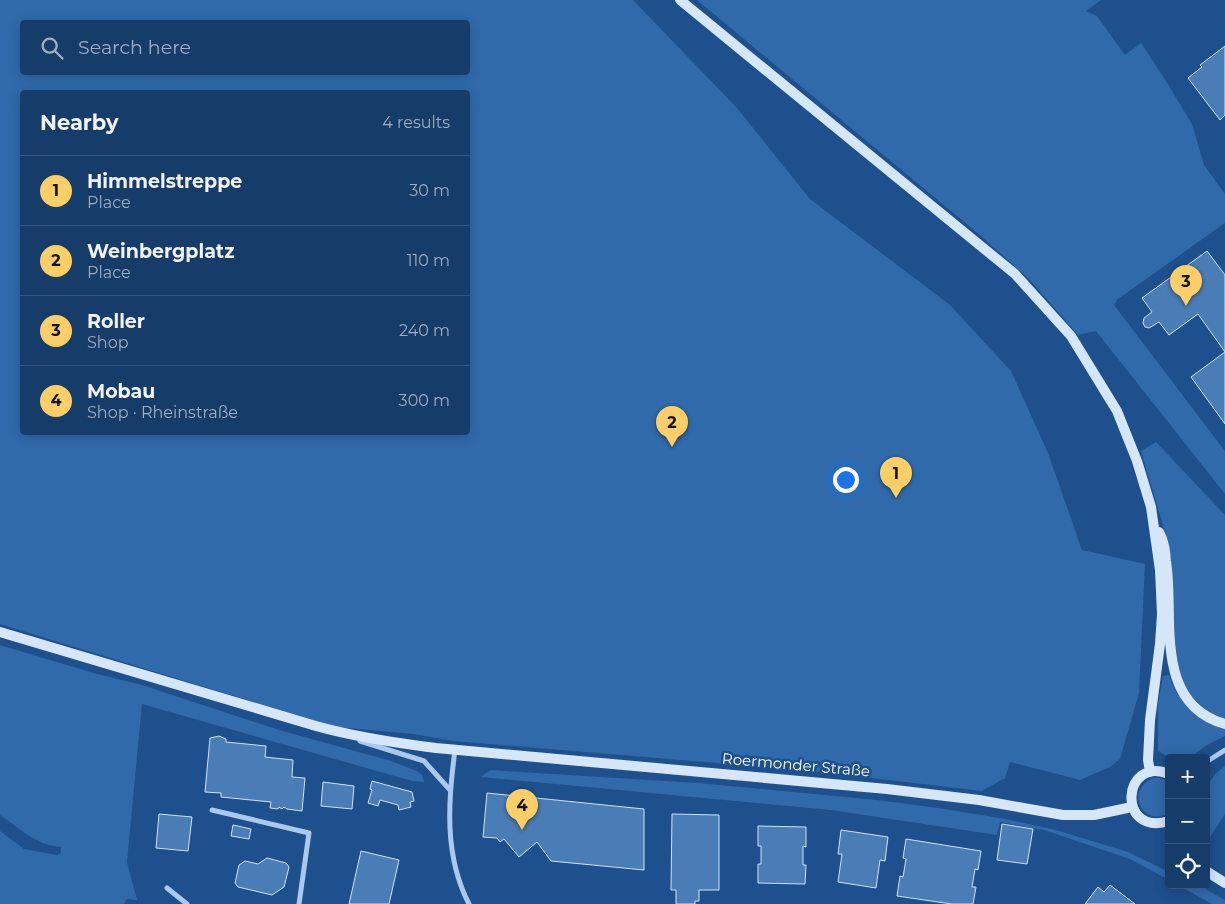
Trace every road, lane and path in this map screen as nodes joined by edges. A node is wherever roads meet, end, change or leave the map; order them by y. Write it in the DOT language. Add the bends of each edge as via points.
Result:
graph roads {
  1 [pos="680,0"];
  2 [pos="1154,524"];
  3 [pos="0,632"];
  4 [pos="1225,724"];
  5 [pos="345,734"];
  6 [pos="455,750"];
  7 [pos="1225,750"];
  8 [pos="1210,759"];
  9 [pos="1150,772"];
  10 [pos="1165,773"];
  11 [pos="450,790"];
  12 [pos="1132,807"];
  13 [pos="212,810"];
  14 [pos="1165,822"];
  15 [pos="1210,873"];
  16 [pos="1225,884"];
  17 [pos="168,888"];
  18 [pos="187,904"];
  19 [pos="299,904"];
  20 [pos="469,904"];
  1 -- 2 [label="main road" via="1015,274 1071,336 1117,411 1137,461"];
  2 -- 4 [label="main road" via="1163,539 1169,578 1171,663 1180,688 1195,707 1214,721"];
  2 -- 9 [label="main road" via="1162,614 1150,720"];
  3 -- 5 [label="main road, Roermonder Straße"];
  5 -- 6 [label="main road, Roermonder Straße"];
  5 -- 11 [label="street" via="424,761"];
  6 -- 11 [label="street"];
  6 -- 12 [label="main road, Roermonder Straße" via="888,789 1063,815 1094,815"];
  7 -- 8 [label="street"];
  9 -- 10 [label="main road"];
  9 -- 12 [label="main road" via="1136,782 1130,798"];
  11 -- 20 [label="street" via="455,866"];
  12 -- 14 [label="main road" via="1143,820"];
  13 -- 19 [label="street" via="309,833"];
  15 -- 16 [label="main road"];
  17 -- 18 [label="street"];
}
